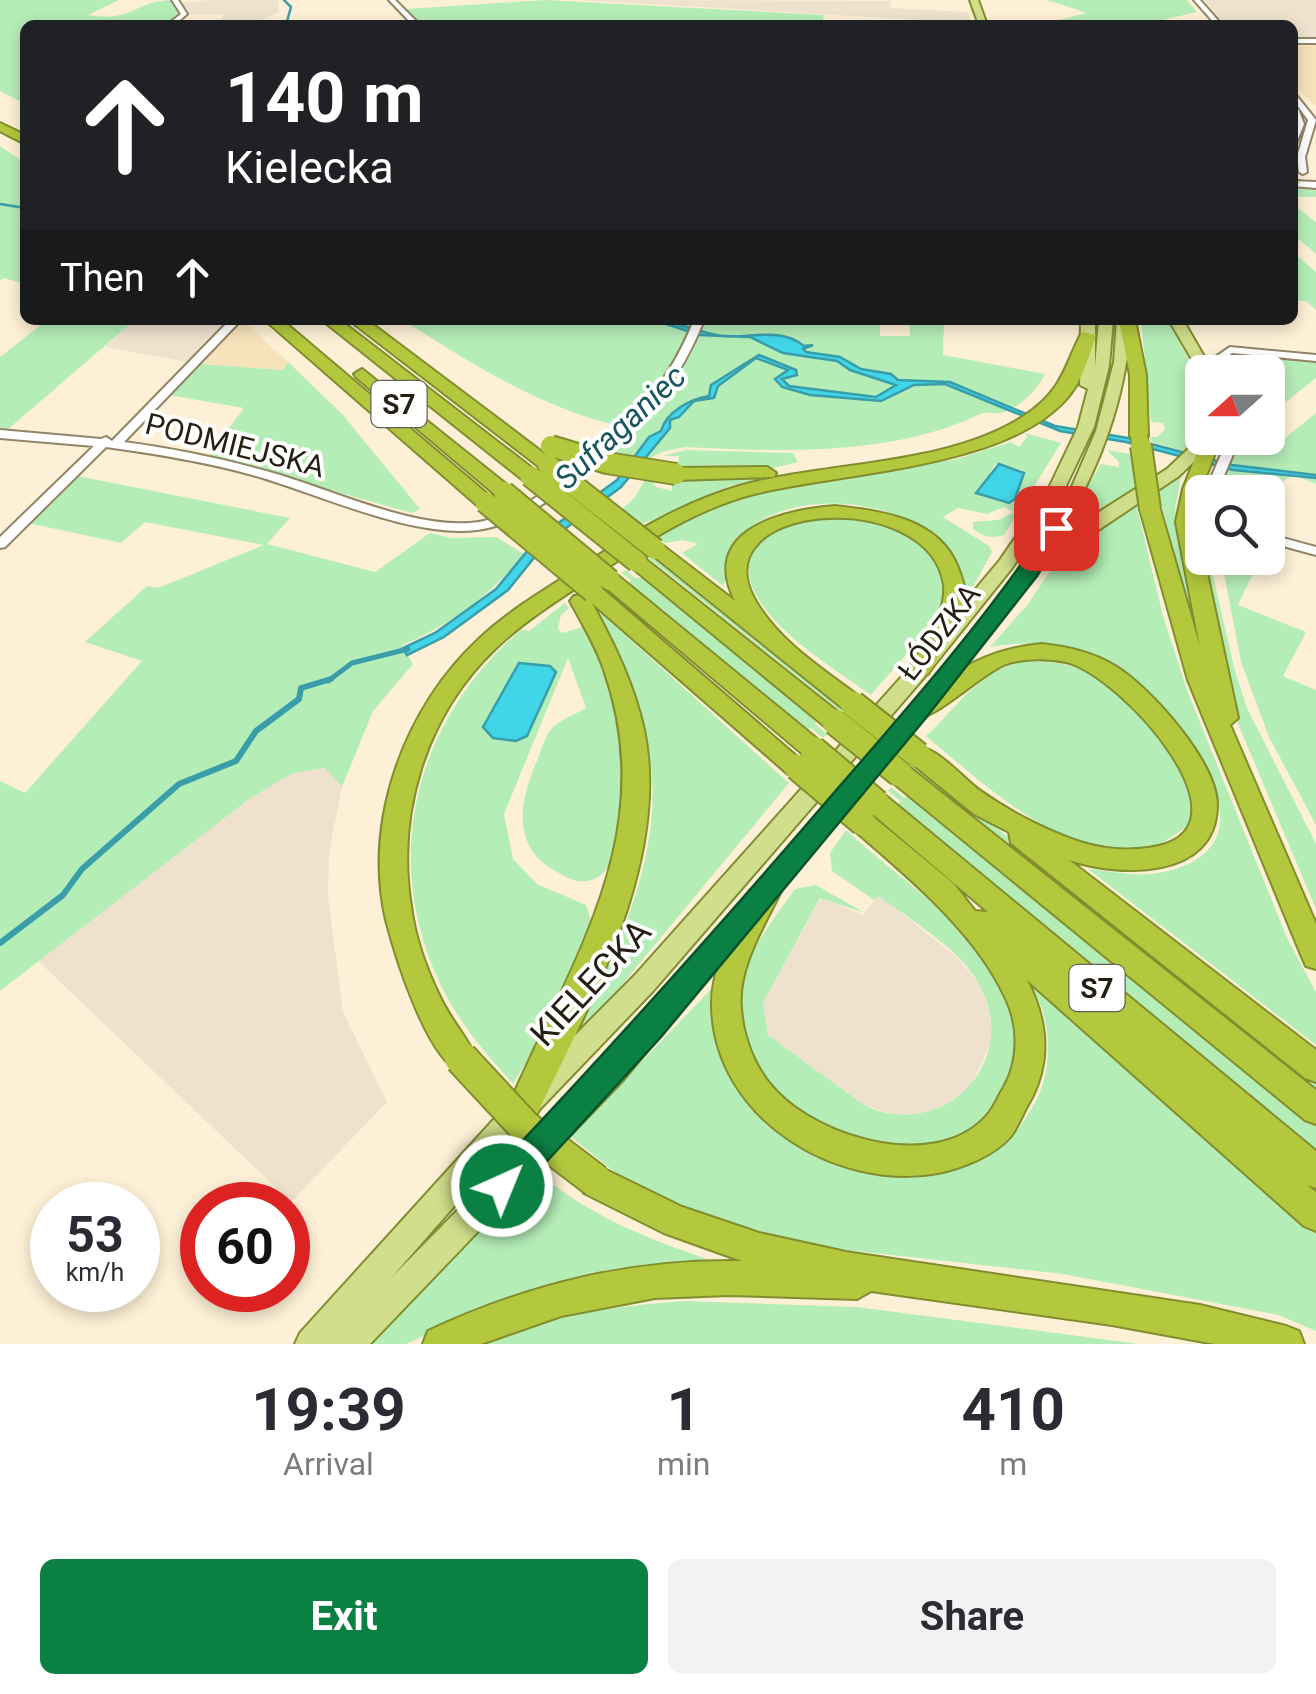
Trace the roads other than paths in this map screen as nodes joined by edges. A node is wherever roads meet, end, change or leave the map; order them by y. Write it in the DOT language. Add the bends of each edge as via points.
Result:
graph roads {
  1 [pos="176,0"];
  2 [pos="392,0"];
  3 [pos="1196,0"];
  4 [pos="176,20"];
  5 [pos="411,20"];
  6 [pos="1214,20"];
  7 [pos="1298,100"];
  8 [pos="1299,117"];
  9 [pos="1298,121"];
  10 [pos="1314,122"];
  11 [pos="1308,174"];
  12 [pos="231,325"];
  13 [pos="279,325"];
  14 [pos="298,325"];
  15 [pos="338,325"];
  16 [pos="364,325"];
  17 [pos="697,325"];
  18 [pos="1106,325"];
  19 [pos="1125,325"];
  20 [pos="1127,325"];
  21 [pos="1179,325"];
  22 [pos="1088,328"];
  23 [pos="1196,355"];
  24 [pos="1220,355"];
  25 [pos="1283,355"];
  26 [pos="1285,355"];
  27 [pos="1316,358"];
  28 [pos="1086,427"];
  29 [pos="0,434"];
  30 [pos="111,442"];
  31 [pos="1085,455"];
  32 [pos="1227,455"];
  33 [pos="543,462"];
  34 [pos="860,466"];
  35 [pos="1205,475"];
  36 [pos="1185,485"];
  37 [pos="1285,543"];
  38 [pos="0,544"];
  39 [pos="1316,551"];
  40 [pos="646,556"];
  41 [pos="1030,571"];
  42 [pos="1196,575"];
  43 [pos="595,591"];
  44 [pos="778,646"];
  45 [pos="920,669"];
  46 [pos="844,713"];
  47 [pos="917,713"];
  48 [pos="909,765"];
  49 [pos="1235,770"];
  50 [pos="972,798"];
  51 [pos="870,813"];
  52 [pos="934,883"];
  53 [pos="770,887"];
  54 [pos="1316,956"];
  55 [pos="1316,1068"];
  56 [pos="525,1105"];
  57 [pos="1316,1109"];
  58 [pos="1316,1172"];
  59 [pos="1316,1214"];
  60 [pos="937,1282"];
  61 [pos="311,1344"];
  62 [pos="348,1344"];
  63 [pos="441,1344"];
  64 [pos="1286,1344"];
  1 -- 4 [label="street" via="184,14"];
  2 -- 5 [label="street"];
  3 -- 6 [label="street"];
  7 -- 10 [label="street"];
  8 -- 9 [label="street"];
  8 -- 10 [label="street"];
  10 -- 11 [label="street" via="1301,158"];
  12 -- 30 [label="street"];
  13 -- 43 [label="highway, bridge"];
  14 -- 43 [label="highway, S7, bridge" via="504,492"];
  15 -- 33 [label="highway, S7"];
  16 -- 33 [label="highway"];
  17 -- 30 [label="street, PODMIEJSKA" via="671,379 580,470 511,518 482,526 430,525 254,471"];
  18 -- 28 [label="main road, ŁÓDZKA"];
  19 -- 31 [label="main road, ŁÓDZKA" via="1104,431"];
  20 -- 49 [label="highway, bridge" via="1150,509 1198,680"];
  21 -- 23 [label="main road"];
  22 -- 28 [label="main road"];
  22 -- 34 [label="highway" via="1068,384 1034,416 942,453"];
  24 -- 25 [label="street"];
  26 -- 27 [label="street"];
  28 -- 31 [label="main road, ŁÓDZKA"];
  29 -- 30 [label="street, PODMIEJSKA"];
  30 -- 38 [label="street"];
  31 -- 41 [label="main road, ŁÓDZKA"];
  31 -- 45 [label="main road, ŁÓDZKA"];
  32 -- 35 [label="street"];
  33 -- 34 [label="highway, bridge" via="737,475"];
  33 -- 40 [label="highway, S7, bridge"];
  34 -- 60 [label="highway, bridge" via="733,493 662,524 520,617 478,653 448,688 404,775 391,841 392,875 414,975 461,1058 525,1128 596,1181 673,1222 799,1260"];
  36 -- 41 [label="main road" via="1076,531"];
  37 -- 39 [label="street"];
  40 -- 44 [label="highway"];
  40 -- 46 [label="highway, S7"];
  41 -- 47 [label="main road, ŁÓDZKA"];
  42 -- 49 [label="highway"];
  43 -- 51 [label="highway, bridge"];
  43 -- 56 [label="highway" via="631,720 634,828 598,953"];
  44 -- 45 [label="highway" via="741,592 741,552 761,530 788,517 856,512 916,532 950,569 951,605"];
  44 -- 46 [label="highway"];
  45 -- 56 [label="main road, KIELECKA" via="644,982"];
  46 -- 48 [label="highway, S7, bridge"];
  47 -- 50 [label="highway" via="994,660 1031,653 1074,658 1104,668 1144,699 1193,769 1206,808 1184,846 1137,862 1079,852"];
  47 -- 53 [label="main road"];
  48 -- 50 [label="highway"];
  48 -- 57 [label="highway, S7"];
  49 -- 54 [label="highway"];
  50 -- 55 [label="highway"];
  51 -- 52 [label="highway"];
  51 -- 58 [label="highway, S7"];
  52 -- 53 [label="highway" via="1016,988 1030,1054 1016,1104 989,1133 944,1157 905,1162 844,1153 808,1136 778,1114 741,1068 727,1022 728,989"];
  52 -- 59 [label="highway"];
  53 -- 62 [label="main road" via="580,1107"];
  56 -- 61 [label="main road, KIELECKA"];
  60 -- 63 [label="highway" via="639,1283 553,1300"];
  60 -- 64 [label="highway" via="1167,1313"];
}
